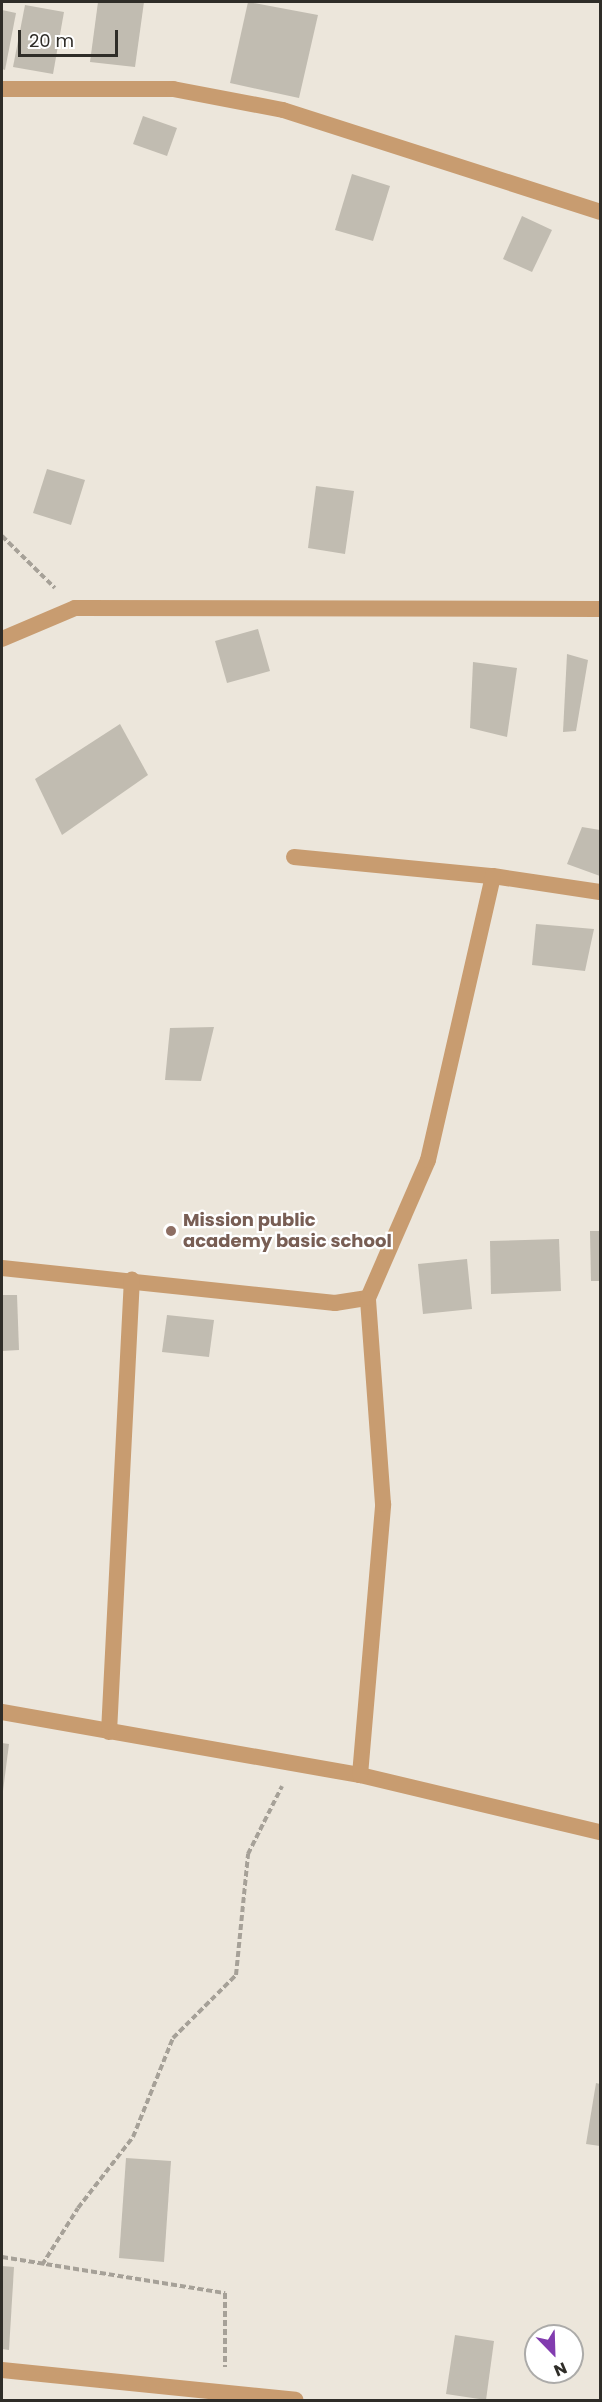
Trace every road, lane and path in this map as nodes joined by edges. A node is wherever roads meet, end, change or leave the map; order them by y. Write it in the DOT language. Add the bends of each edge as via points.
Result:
graph roads {
  1 [pos="2,89"];
  2 [pos="600,213"];
  3 [pos="2,536"];
  4 [pos="75,608"];
  5 [pos="600,609"];
  6 [pos="2,639"];
  7 [pos="294,857"];
  8 [pos="493,876"];
  9 [pos="600,892"];
  10 [pos="2,1268"];
  11 [pos="132,1280"];
  12 [pos="368,1298"];
  13 [pos="2,1712"];
  14 [pos="109,1732"];
  15 [pos="293,1764"];
  16 [pos="360,1775"];
  17 [pos="600,1832"];
  18 [pos="2,2257"];
  19 [pos="42,2265"];
  20 [pos="2,2370"];
  21 [pos="225,2393"];
  22 [pos="295,2400"];
  1 -- 2 [label="street" via="173,88 283,110"];
  3 -- 4 [label="path"];
  4 -- 5 [label="street"];
  4 -- 6 [label="street"];
  7 -- 8 [label="street"];
  8 -- 9 [label="street"];
  8 -- 12 [label="street" via="428,1160"];
  10 -- 11 [label="street"];
  11 -- 12 [label="street" via="335,1303"];
  11 -- 14 [label="street"];
  12 -- 16 [label="street" via="383,1504"];
  13 -- 14 [label="street"];
  14 -- 15 [label="street"];
  15 -- 16 [label="street"];
  15 -- 19 [label="path" via="248,1854 236,1975 173,2038 134,2137 78,2208"];
  16 -- 17 [label="street"];
  18 -- 19 [label="path"];
  19 -- 21 [label="path" via="225,2293"];
  20 -- 21 [label="street"];
  21 -- 22 [label="street"];
}
